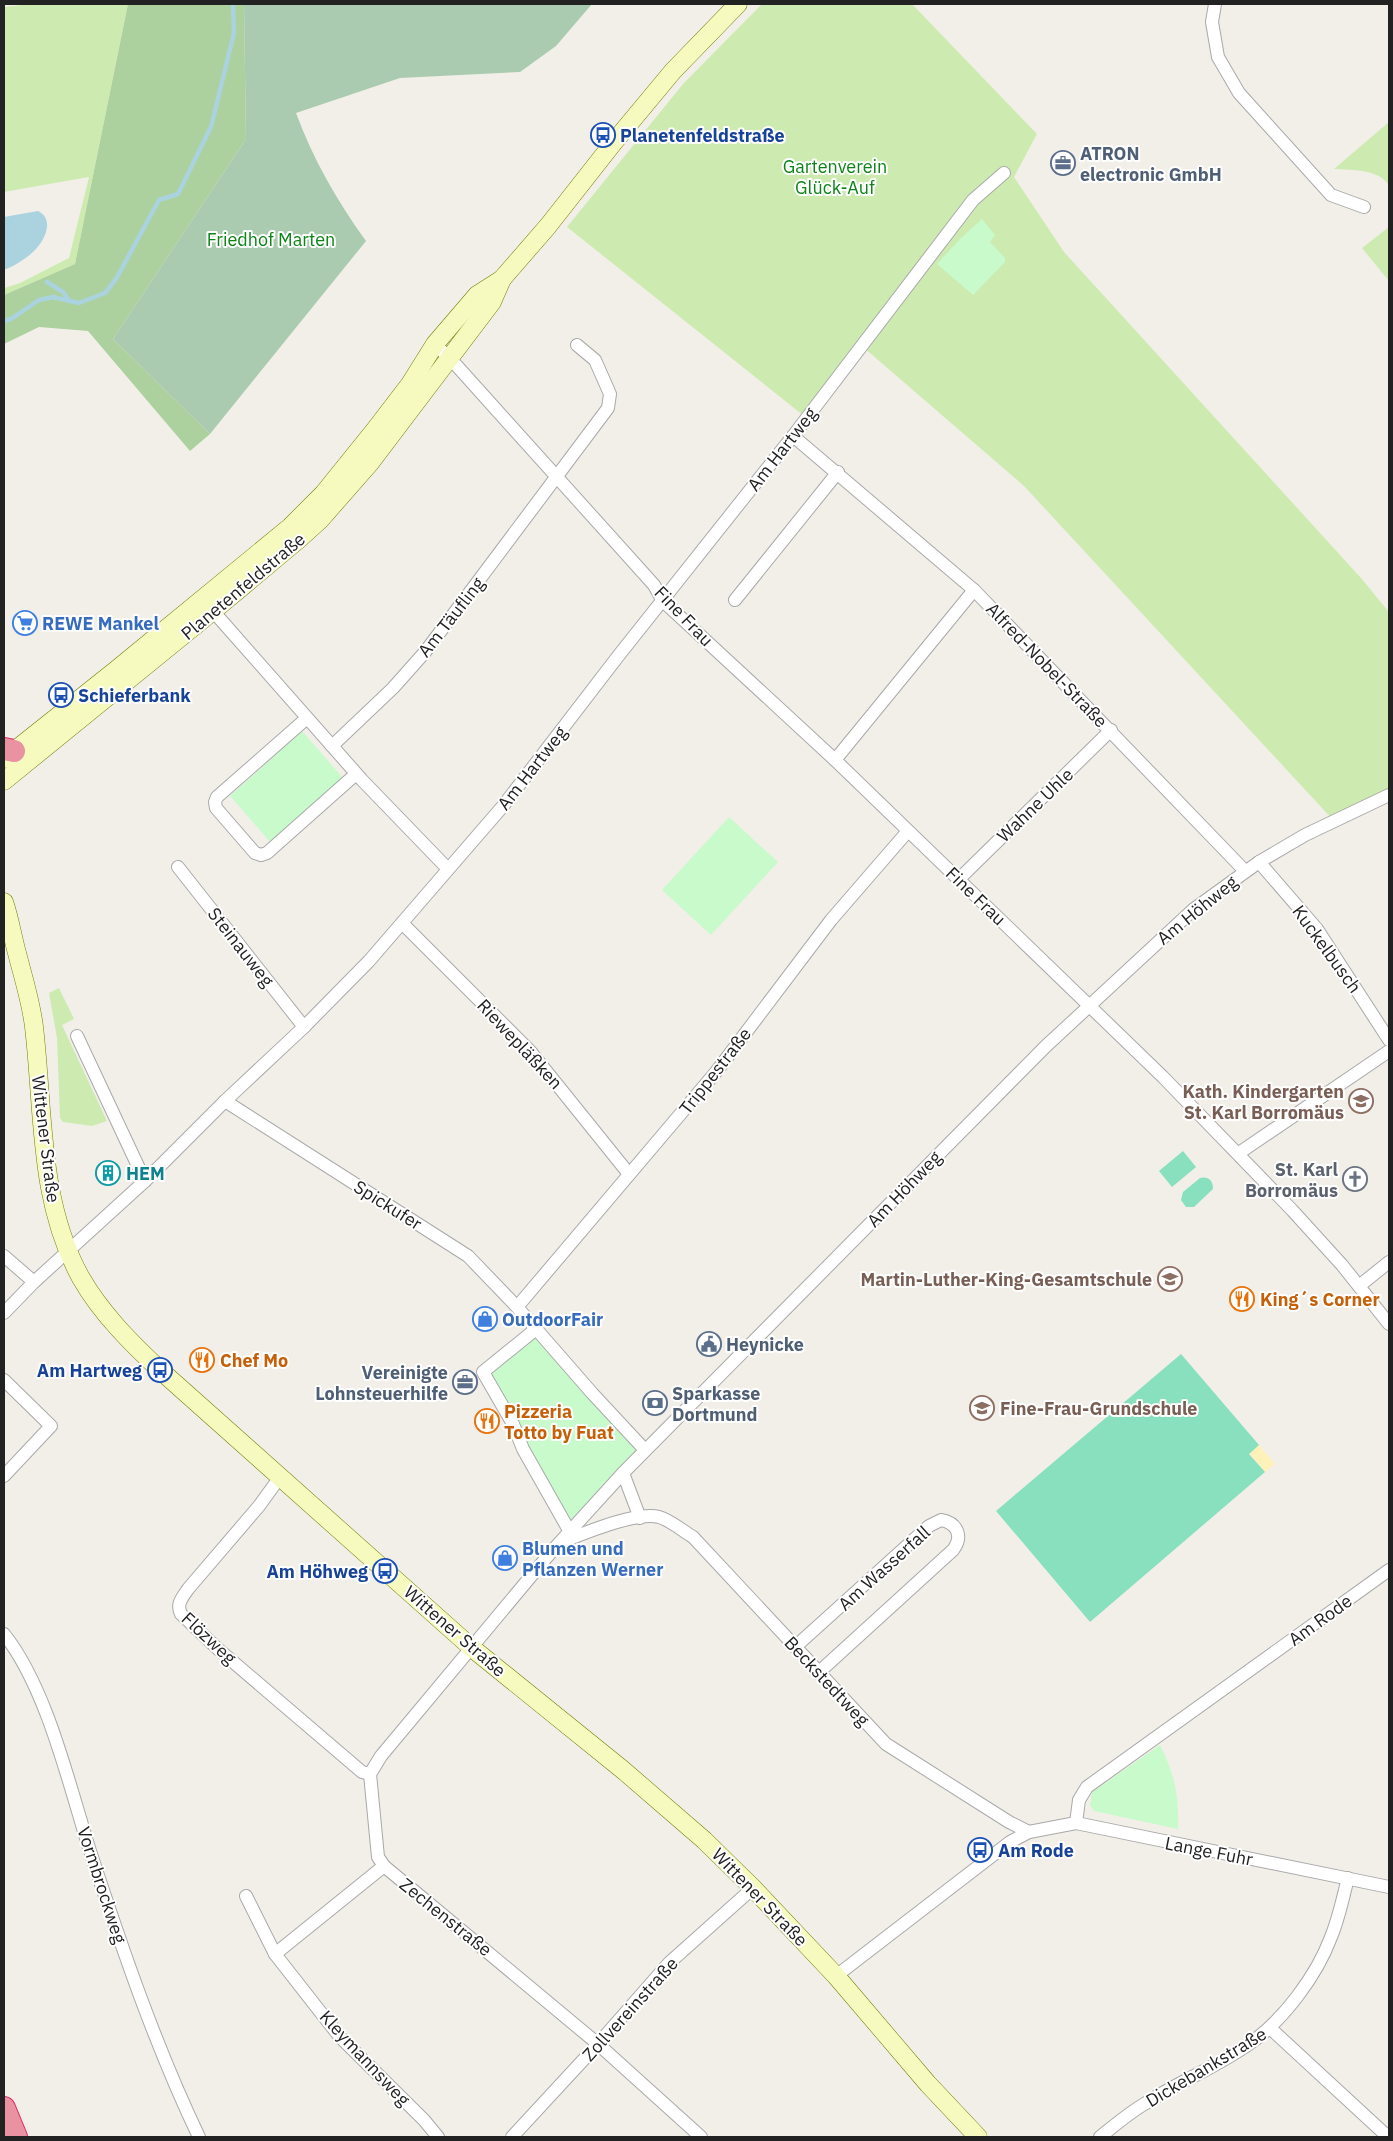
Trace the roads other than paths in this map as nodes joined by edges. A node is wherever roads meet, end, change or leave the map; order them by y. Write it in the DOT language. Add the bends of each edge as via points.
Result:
graph roads {
  1 [pos="738,4"];
  2 [pos="1215,4"];
  3 [pos="1004,174"];
  4 [pos="1364,207"];
  5 [pos="502,279"];
  6 [pos="435,344"];
  7 [pos="577,345"];
  8 [pos="449,358"];
  9 [pos="794,436"];
  10 [pos="838,472"];
  11 [pos="555,476"];
  12 [pos="974,590"];
  13 [pos="735,600"];
  14 [pos="664,601"];
  15 [pos="213,611"];
  16 [pos="307,718"];
  17 [pos="1111,730"];
  18 [pos="332,746"];
  19 [pos="7,753"];
  20 [pos="835,760"];
  21 [pos="356,774"];
  22 [pos="4,781"];
  23 [pos="1389,795"];
  24 [pos="908,831"];
  25 [pos="1259,862"];
  26 [pos="178,867"];
  27 [pos="448,870"];
  28 [pos="1244,871"];
  29 [pos="959,879"];
  30 [pos="4,902"];
  31 [pos="402,923"];
  32 [pos="4,930"];
  33 [pos="16,952"];
  34 [pos="1089,1005"];
  35 [pos="304,1027"];
  36 [pos="77,1036"];
  37 [pos="1389,1040"];
  38 [pos="1389,1051"];
  39 [pos="225,1101"];
  40 [pos="1239,1154"];
  41 [pos="629,1174"];
  42 [pos="145,1181"];
  43 [pos="69,1250"];
  44 [pos="4,1256"];
  45 [pos="1389,1262"];
  46 [pos="34,1282"];
  47 [pos="1360,1286"];
  48 [pos="517,1307"];
  49 [pos="4,1313"];
  50 [pos="1389,1324"];
  51 [pos="536,1328"];
  52 [pos="4,1380"];
  53 [pos="646,1450"];
  54 [pos="623,1473"];
  55 [pos="4,1476"];
  56 [pos="280,1477"];
  57 [pos="640,1518"];
  58 [pos="570,1532"];
  59 [pos="560,1542"];
  60 [pos="1389,1570"];
  61 [pos="4,1634"];
  62 [pos="795,1647"];
  63 [pos="472,1648"];
  64 [pos="818,1673"];
  65 [pos="370,1774"];
  66 [pos="1076,1823"];
  67 [pos="1029,1832"];
  68 [pos="384,1866"];
  69 [pos="1348,1878"];
  70 [pos="1389,1887"];
  71 [pos="753,1888"];
  72 [pos="246,1896"];
  73 [pos="275,1954"];
  74 [pos="836,1976"];
  75 [pos="1270,2028"];
  76 [pos="598,2044"];
  77 [pos="4,2108"];
  78 [pos="16,2137"];
  79 [pos="199,2137"];
  80 [pos="438,2137"];
  81 [pos="512,2137"];
  82 [pos="701,2137"];
  83 [pos="978,2137"];
  84 [pos="1100,2137"];
  85 [pos="1388,2137"];
  1 -- 5 [label="street, Planetenfeldstraße" via="667,78"];
  2 -- 4 [label="street" via="1212,22 1218,57 1239,93 1331,195"];
  3 -- 9 [label="street, Am Hartweg" via="973,200"];
  5 -- 6 [label="street, Planetenfeldstraße" via="477,295"];
  5 -- 8 [label="street, Planetenfeldstraße" via="492,302"];
  6 -- 8 [label="street"];
  6 -- 19 [label="street, Planetenfeldstraße" via="374,432 324,493 297,520 52,721"];
  7 -- 11 [label="street" via="595,360 610,401 608,408"];
  8 -- 11 [label="street, Fine Frau"];
  8 -- 15 [label="street, Planetenfeldstraße" via="370,463 332,506 299,539"];
  9 -- 10 [label="street, Alfred-Nobel-Straße"];
  9 -- 14 [label="street, Am Hartweg"];
  10 -- 12 [label="street, Alfred-Nobel-Straße"];
  10 -- 13 [label="street"];
  11 -- 14 [label="street, Fine Frau"];
  11 -- 18 [label="street, Am Täufling" via="424,652 393,688"];
  12 -- 17 [label="street, Alfred-Nobel-Straße"];
  12 -- 20 [label="street"];
  14 -- 20 [label="street, Fine Frau"];
  14 -- 27 [label="street, Am Hartweg" via="503,806"];
  15 -- 16 [label="street"];
  15 -- 22 [label="street, Planetenfeldstraße"];
  16 -- 18 [label="street"];
  16 -- 21 [label="street" via="215,802 216,808 255,853 261,856 267,853"];
  17 -- 28 [label="street, Alfred-Nobel-Straße"];
  17 -- 29 [label="street, Wahne Uhle"];
  18 -- 21 [label="street"];
  20 -- 24 [label="street, Fine Frau"];
  21 -- 27 [label="street"];
  23 -- 25 [label="street, Am Höhweg" via="1305,835"];
  24 -- 29 [label="street, Fine Frau"];
  24 -- 41 [label="street, Trippestraße" via="831,920 716,1072"];
  25 -- 28 [label="street, Am Höhweg"];
  25 -- 37 [label="street, Kuckelbusch" via="1317,929"];
  26 -- 35 [label="street, Steinauweg"];
  27 -- 31 [label="street, Am Hartweg"];
  28 -- 34 [label="street, Am Höhweg" via="1194,909"];
  29 -- 34 [label="street, Fine Frau"];
  30 -- 33 [label="street, Wittener Straße"];
  31 -- 35 [label="street, Am Hartweg"];
  31 -- 41 [label="street, Riewepläßken" via="530,1051"];
  32 -- 33 [label="street, Wittener Straße"];
  33 -- 43 [label="street, Wittener Straße" via="34,1025 46,1163 52,1196"];
  34 -- 40 [label="street, Fine Frau"];
  34 -- 53 [label="street, Am Höhweg" via="927,1164"];
  35 -- 39 [label="street, Am Hartweg"];
  36 -- 42 [label="street"];
  38 -- 40 [label="street"];
  39 -- 42 [label="street, Am Hartweg"];
  39 -- 48 [label="street, Spickufer" via="468,1256"];
  40 -- 47 [label="street, Fine Frau"];
  41 -- 48 [label="street, Trippestraße"];
  42 -- 43 [label="street, Am Hartweg"];
  43 -- 46 [label="street, Am Hartweg"];
  43 -- 56 [label="street, Wittener Straße" via="81,1278 118,1328"];
  44 -- 46 [label="street"];
  45 -- 47 [label="street"];
  46 -- 49 [label="street, Am Hartweg"];
  47 -- 50 [label="street, Fine Frau"];
  48 -- 51 [label="street, Spickufer"];
  51 -- 53 [label="street, Spickufer"];
  51 -- 58 [label="street" via="483,1372"];
  52 -- 55 [label="street" via="51,1426"];
  53 -- 54 [label="street, Am Höhweg"];
  54 -- 57 [label="street"];
  54 -- 58 [label="street, Am Höhweg"];
  56 -- 63 [label="street, Wittener Straße"];
  56 -- 65 [label="street, Flözweg" via="188,1589 178,1609 250,1676 362,1772"];
  57 -- 59 [label="street, Beckstedtweg" via="610,1524"];
  57 -- 62 [label="street, Beckstedtweg" via="658,1517 693,1537"];
  58 -- 59 [label="street, Am Höhweg"];
  59 -- 63 [label="street, Am Höhweg"];
  60 -- 66 [label="street, Am Rode" via="1087,1787 1079,1800"];
  61 -- 79 [label="street, Vormbrockweg" via="31,1680 48,1720 143,2006"];
  62 -- 64 [label="street, Beckstedtweg"];
  62 -- 64 [label="street, Am Wasserfall" via="929,1526 941,1520 952,1524 959,1538 953,1550"];
  63 -- 65 [label="street" via="422,1705"];
  63 -- 71 [label="street, Wittener Straße" via="623,1770 704,1840"];
  64 -- 67 [label="street, Beckstedtweg" via="886,1744"];
  65 -- 68 [label="street, Zechenstraße" via="378,1857"];
  66 -- 67 [label="street, Lange Fuhr"];
  66 -- 69 [label="street, Lange Fuhr"];
  67 -- 74 [label="street" via="985,1860"];
  68 -- 73 [label="street"];
  68 -- 76 [label="street, Zechenstraße"];
  69 -- 70 [label="street, Lange Fuhr"];
  69 -- 75 [label="street, Dickebankstraße" via="1322,1958"];
  71 -- 74 [label="street, Wittener Straße"];
  71 -- 76 [label="street, Zollvereinstraße" via="669,1963"];
  72 -- 73 [label="street, Kleymannsweg"];
  73 -- 80 [label="street, Kleymannsweg" via="340,2037"];
  74 -- 83 [label="street, Wittener Straße"];
  75 -- 84 [label="street, Dickebankstraße" via="1221,2062 1145,2103"];
  75 -- 85 [label="street"];
  76 -- 81 [label="street, Zollvereinstraße"];
  76 -- 82 [label="street, Zechenstraße"];
  77 -- 78 [label="highway"];
}
